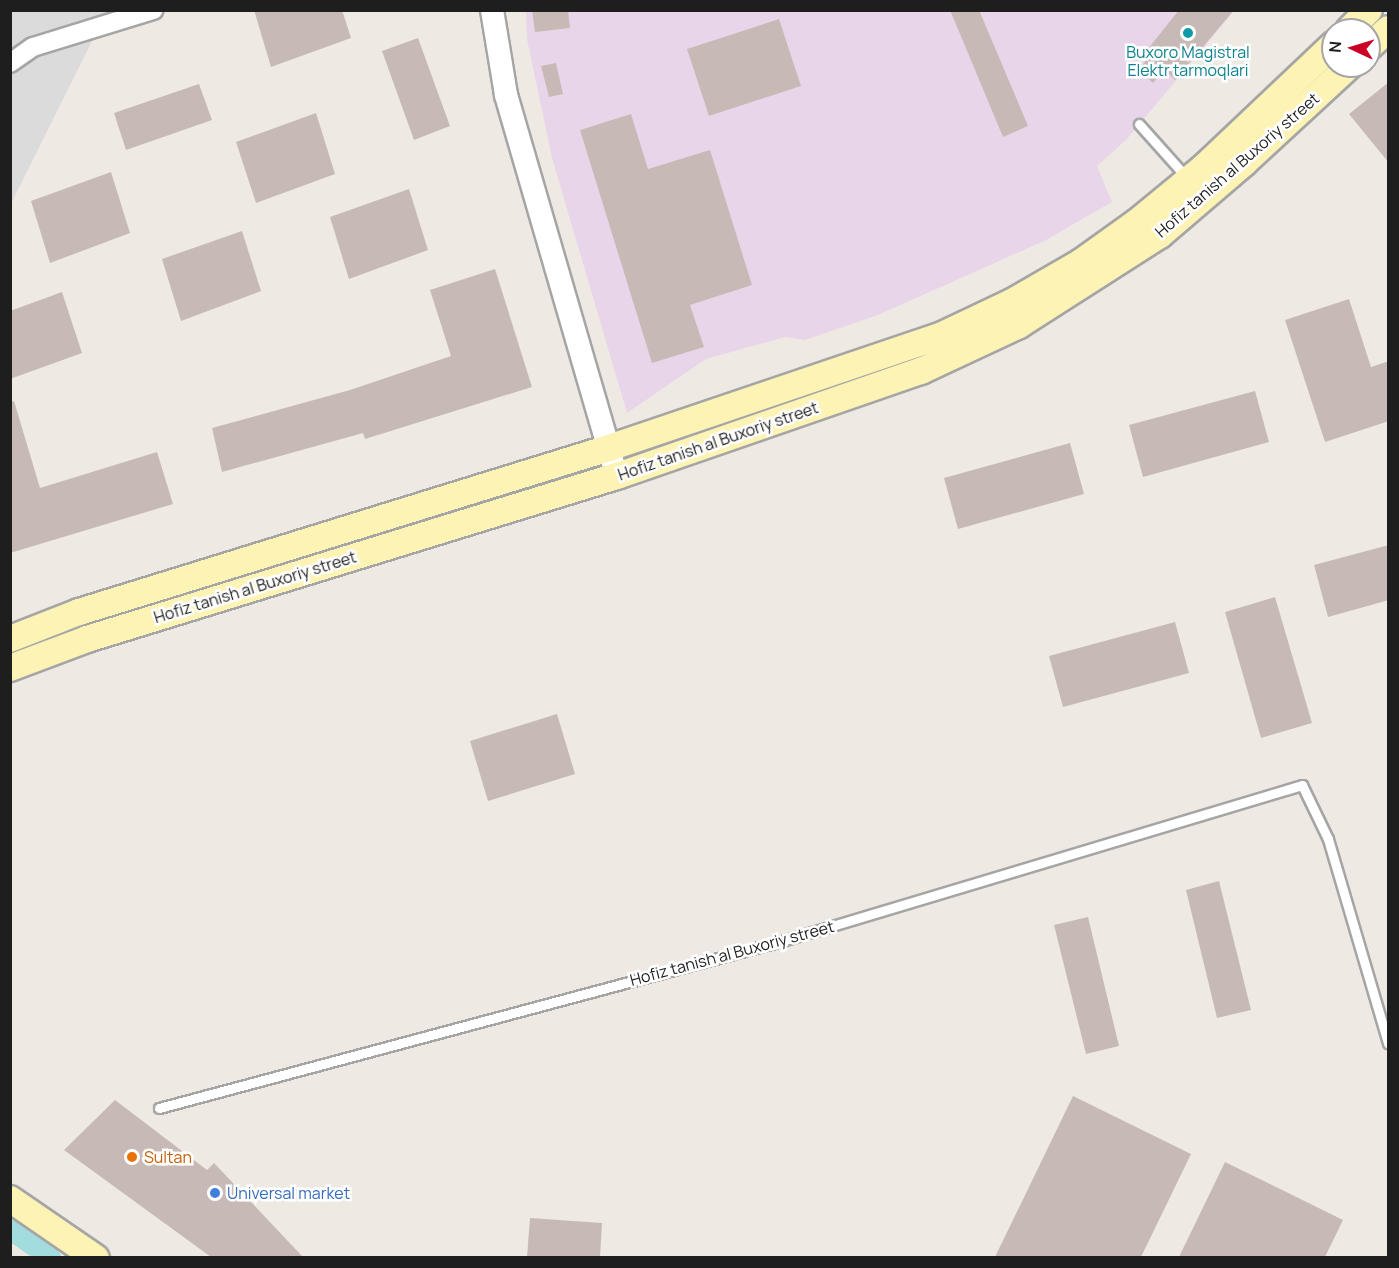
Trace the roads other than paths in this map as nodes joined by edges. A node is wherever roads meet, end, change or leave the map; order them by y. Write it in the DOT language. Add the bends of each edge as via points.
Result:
graph roads {
  1 [pos="153,10"];
  2 [pos="492,10"];
  3 [pos="1321,56"];
  4 [pos="10,63"];
  5 [pos="1336,78"];
  6 [pos="1139,124"];
  7 [pos="1189,180"];
  8 [pos="609,448"];
  9 [pos="617,476"];
  10 [pos="10,639"];
  11 [pos="10,668"];
  12 [pos="1389,1043"];
  13 [pos="159,1108"];
  14 [pos="10,1199"];
  15 [pos="96,1257"];
  1 -- 4 [label="street" via="33,47"];
  2 -- 8 [label="street" via="506,94"];
  3 -- 7 [label="main road, Hofiz tanish al Buxoriy street"];
  5 -- 9 [label="main road, Hofiz tanish al Buxoriy street" via="1160,235 1019,325 921,371"];
  6 -- 7 [label="lane"];
  7 -- 8 [label="main road, Hofiz tanish al Buxoriy street" via="1081,262 1012,302 940,336"];
  8 -- 9 [label="street"];
  8 -- 10 [label="main road, Hofiz tanish al Buxoriy street" via="79,612"];
  9 -- 11 [label="main road, Hofiz tanish al Buxoriy street" via="87,639"];
  12 -- 13 [label="lane, Hofiz tanish al Buxoriy street" via="1328,838 1302,785 782,941"];
  14 -- 15 [label="main road"];
}
